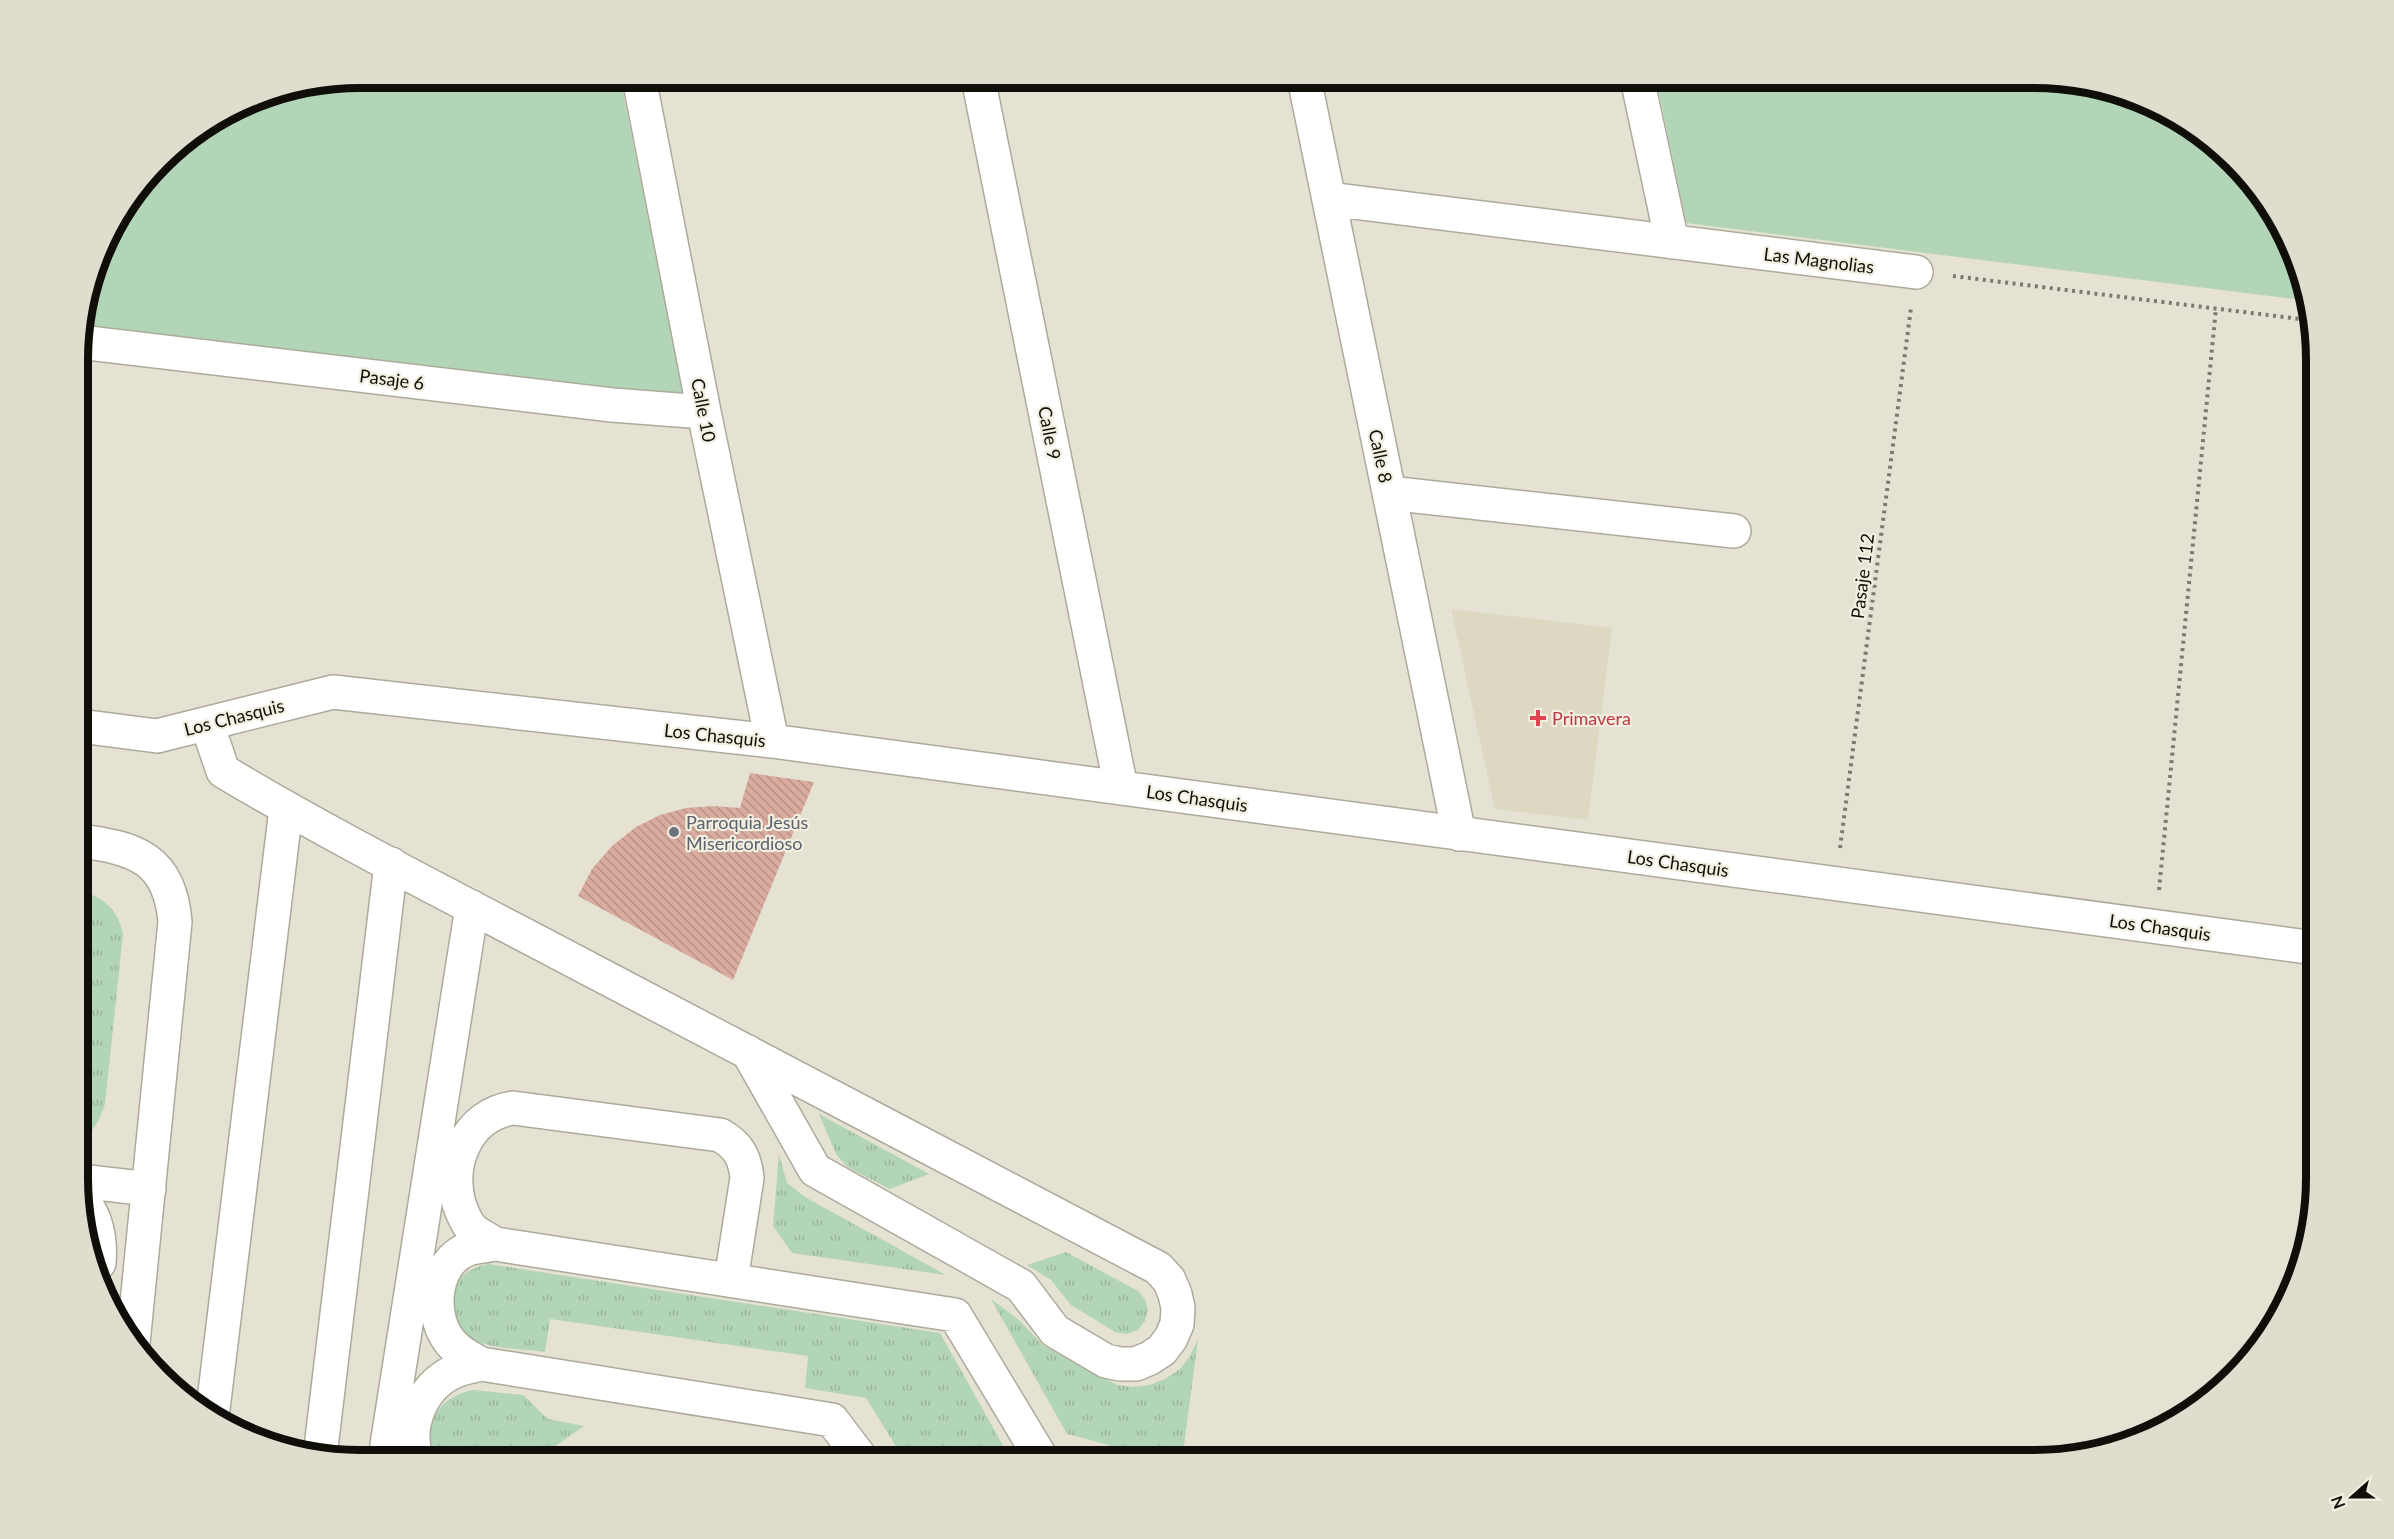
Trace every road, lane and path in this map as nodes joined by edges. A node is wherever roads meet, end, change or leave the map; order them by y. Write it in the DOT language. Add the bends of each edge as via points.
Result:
graph roads {
  1 [pos="641,88"];
  2 [pos="980,88"];
  3 [pos="1306,88"];
  4 [pos="1640,88"];
  5 [pos="1329,199"];
  6 [pos="1672,242"];
  7 [pos="1916,272"];
  8 [pos="2216,308"];
  9 [pos="2302,319"];
  10 [pos="89,343"];
  11 [pos="704,412"];
  12 [pos="1389,493"];
  13 [pos="1734,531"];
  14 [pos="207,724"];
  15 [pos="88,727"];
  16 [pos="772,741"];
  17 [pos="1121,788"];
  18 [pos="286,809"];
  19 [pos="1459,834"];
  20 [pos="88,843"];
  21 [pos="391,864"];
  22 [pos="1835,884"];
  23 [pos="472,907"];
  24 [pos="2156,927"];
  25 [pos="2306,947"];
  26 [pos="748,1052"];
  27 [pos="447,1067"];
  28 [pos="456,1172"];
  29 [pos="88,1182"];
  30 [pos="149,1189"];
  31 [pos="91,1213"];
  32 [pos="495,1244"];
  33 [pos="99,1252"];
  34 [pos="731,1280"];
  35 [pos="135,1331"];
  36 [pos="481,1364"];
  37 [pos="213,1407"];
  38 [pos="321,1447"];
  39 [pos="387,1450"];
  40 [pos="416,1450"];
  41 [pos="855,1450"];
  42 [pos="1036,1450"];
  1 -- 11 [label="street, Calle 10"];
  2 -- 17 [label="street, Calle 9"];
  3 -- 5 [label="street, Calle 8"];
  4 -- 6 [label="street"];
  5 -- 6 [label="street, Las Magnolias"];
  5 -- 12 [label="street, Calle 8"];
  6 -- 7 [label="street, Las Magnolias"];
  7 -- 8 [label="path"];
  7 -- 22 [label="path, Pasaje 112"];
  8 -- 9 [label="path"];
  8 -- 24 [label="path"];
  10 -- 11 [label="street, Pasaje 6" via="612,405"];
  11 -- 16 [label="street, Calle 10"];
  12 -- 13 [label="street"];
  12 -- 19 [label="street, Calle 8"];
  14 -- 15 [label="street, Los Chasquis" via="157,736"];
  14 -- 16 [label="street, Los Chasquis" via="333,692"];
  14 -- 18 [label="street" via="223,771"];
  16 -- 17 [label="street, Los Chasquis"];
  17 -- 19 [label="street, Los Chasquis"];
  18 -- 21 [label="street"];
  18 -- 37 [label="street"];
  19 -- 22 [label="street, Los Chasquis"];
  20 -- 30 [label="street" via="120,846 139,855 155,868 173,902 175,922"];
  21 -- 23 [label="street"];
  21 -- 38 [label="street"];
  22 -- 24 [label="street, Los Chasquis"];
  23 -- 26 [label="street"];
  23 -- 27 [label="street"];
  24 -- 25 [label="street, Los Chasquis"];
  26 -- 26 [label="street" via="815,1170 1021,1286 1055,1331 1106,1361 1136,1364 1162,1350 1171,1338 1177,1324 1177,1301 1158,1268"];
  27 -- 28 [label="street"];
  27 -- 39 [label="street"];
  28 -- 32 [label="street" via="461,1211 471,1228"];
  28 -- 34 [label="street" via="470,1133 497,1110 513,1108 720,1135 740,1151 746,1164"];
  29 -- 30 [label="street"];
  30 -- 35 [label="street"];
  31 -- 33 [label="street" via="99,1234"];
  32 -- 34 [label="street"];
  32 -- 36 [label="street" via="466,1249 452,1261 436,1295 436,1311 448,1339"];
  34 -- 42 [label="street" via="955,1315"];
  36 -- 40 [label="street" via="441,1379 420,1404 413,1437"];
  36 -- 41 [label="street" via="832,1420"];
}
